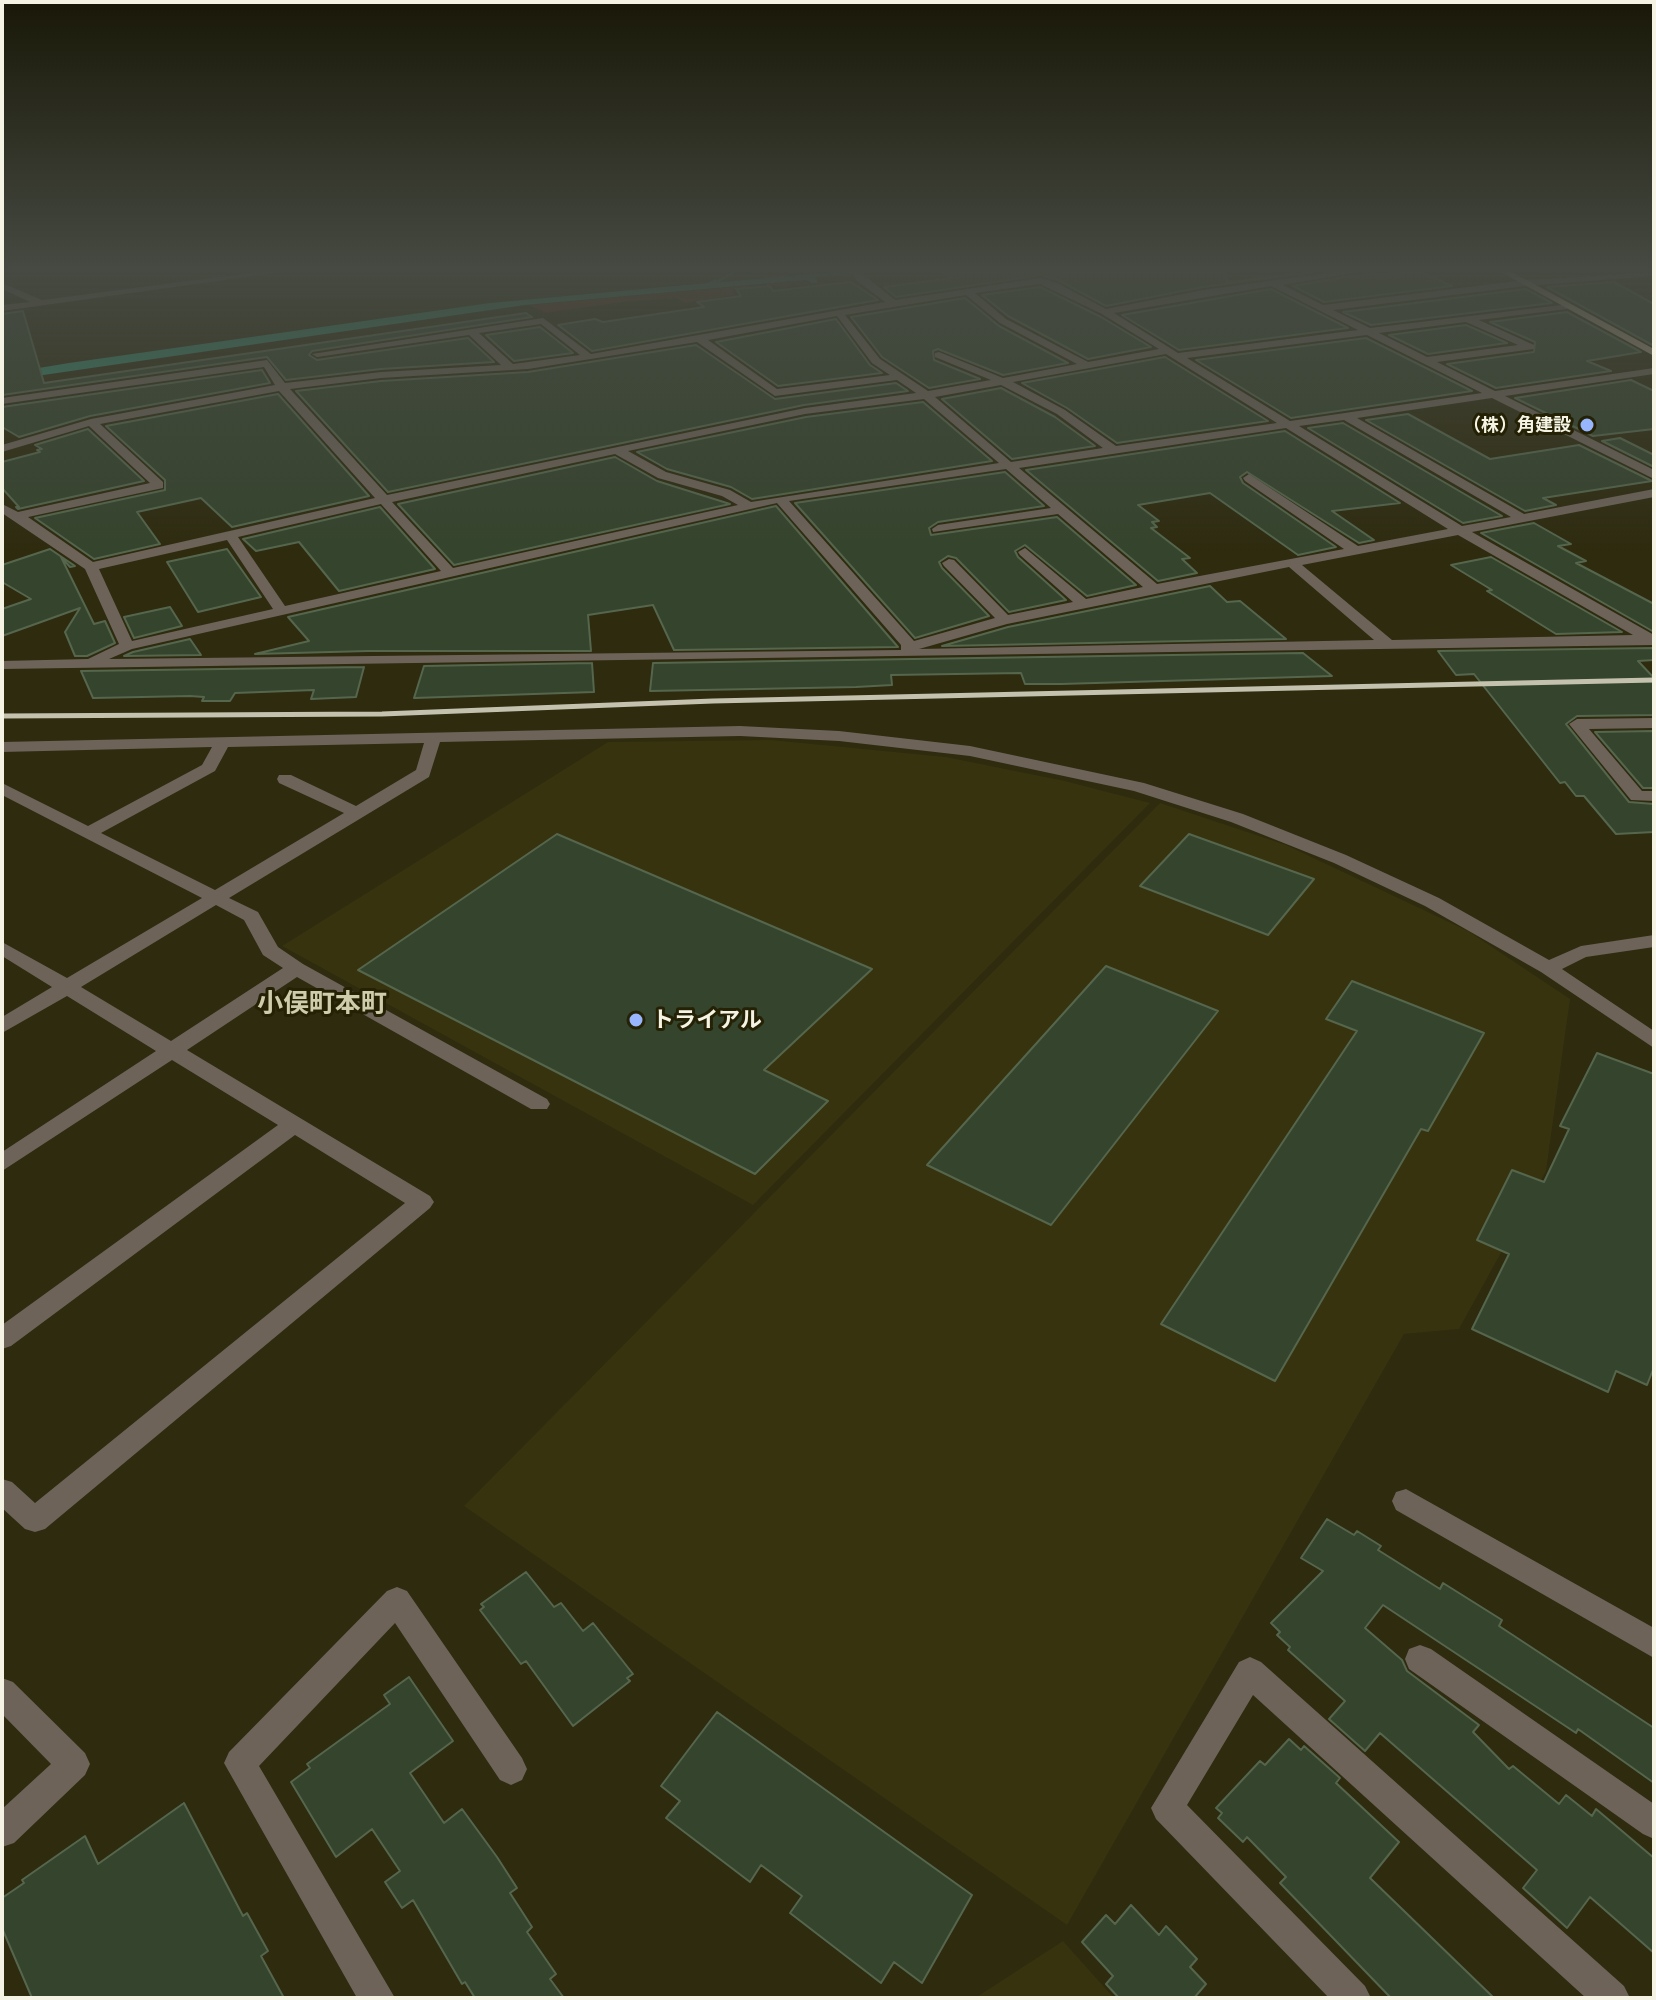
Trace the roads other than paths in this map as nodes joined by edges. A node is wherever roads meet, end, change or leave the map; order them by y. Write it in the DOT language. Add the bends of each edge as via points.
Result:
graph roads {
  1 [pos="251,365"];
  2 [pos="268,365"];
  3 [pos="358,365"];
  4 [pos="463,365"];
  5 [pos="523,365"];
  6 [pos="737,365"];
  7 [pos="882,365"];
  8 [pos="964,365"];
  9 [pos="1077,365"];
  10 [pos="1191,365"];
  11 [pos="1438,365"];
  12 [pos="510,367"];
  13 [pos="1654,371"];
  14 [pos="899,377"];
  15 [pos="1000,380"];
  16 [pos="282,387"];
  17 [pos="926,395"];
  18 [pos="1496,395"];
  19 [pos="2,401"];
  20 [pos="1346,416"];
  21 [pos="91,422"];
  22 [pos="1288,425"];
  23 [pos="2,449"];
  24 [pos="617,450"];
  25 [pos="1113,450"];
  26 [pos="1008,465"];
  27 [pos="1654,475"];
  28 [pos="1249,478"];
  29 [pos="1654,493"];
  30 [pos="780,499"];
  31 [pos="383,500"];
  32 [pos="747,505"];
  33 [pos="2,508"];
  34 [pos="1061,510"];
  35 [pos="17,516"];
  36 [pos="1522,518"];
  37 [pos="938,529"];
  38 [pos="1461,531"];
  39 [pos="230,535"];
  40 [pos="1355,550"];
  41 [pos="1025,552"];
  42 [pos="1291,562"];
  43 [pos="949,563"];
  44 [pos="91,567"];
  45 [pos="450,573"];
  46 [pos="1154,589"];
  47 [pos="1084,604"];
  48 [pos="281,611"];
  49 [pos="1005,620"];
  50 [pos="1653,640"];
  51 [pos="1389,645"];
  52 [pos="127,646"];
  53 [pos="905,650"];
  54 [pos="88,663"];
  55 [pos="2,665"];
  56 [pos="1654,723"];
  57 [pos="434,737"];
  58 [pos="223,742"];
  59 [pos="2,747"];
  60 [pos="285,779"];
  61 [pos="2,788"];
  62 [pos="1654,796"];
  63 [pos="357,813"];
  64 [pos="88,833"];
  65 [pos="216,897"];
  66 [pos="1654,941"];
  67 [pos="2,948"];
  68 [pos="296,968"];
  69 [pos="1548,968"];
  70 [pos="67,987"];
  71 [pos="2,1026"];
  72 [pos="1654,1041"];
  73 [pos="171,1051"];
  74 [pos="539,1104"];
  75 [pos="295,1124"];
  76 [pos="2,1163"];
  77 [pos="2,1339"];
  78 [pos="2,1491"];
  79 [pos="1406,1501"];
  80 [pos="1654,1644"];
  81 [pos="1420,1659"];
  82 [pos="2,1693"];
  83 [pos="511,1769"];
  84 [pos="1654,1823"];
  85 [pos="2,1831"];
  86 [pos="377,1998"];
  87 [pos="1353,1998"];
  88 [pos="1612,1998"];
  1 -- 19 [label="street"];
  2 -- 16 [label="street"];
  3 -- 16 [label="street"];
  4 -- 12 [label="street"];
  5 -- 12 [label="street"];
  6 -- 14 [label="street" via="775,393"];
  7 -- 14 [label="street"];
  8 -- 15 [label="street"];
  9 -- 15 [label="street"];
  10 -- 22 [label="street"];
  11 -- 18 [label="street"];
  13 -- 18 [label="street"];
  14 -- 17 [label="street"];
  15 -- 17 [label="street"];
  15 -- 25 [label="street" via="1061,412"];
  16 -- 21 [label="street"];
  16 -- 31 [label="street"];
  17 -- 24 [label="street" via="805,411"];
  17 -- 26 [label="street"];
  18 -- 20 [label="street"];
  18 -- 27 [label="street"];
  20 -- 22 [label="street"];
  20 -- 36 [label="street"];
  21 -- 23 [label="street"];
  21 -- 35 [label="street" via="159,485"];
  22 -- 25 [label="street"];
  22 -- 38 [label="street"];
  24 -- 31 [label="street"];
  24 -- 32 [label="street" via="662,475 726,493"];
  25 -- 26 [label="street"];
  26 -- 30 [label="street"];
  26 -- 34 [label="street"];
  28 -- 40 [label="street"];
  29 -- 36 [label="street"];
  30 -- 32 [label="street"];
  30 -- 53 [label="street"];
  31 -- 39 [label="street"];
  31 -- 45 [label="street"];
  32 -- 45 [label="street"];
  33 -- 35 [label="street"];
  34 -- 37 [label="street"];
  34 -- 46 [label="street"];
  35 -- 44 [label="street"];
  36 -- 38 [label="street"];
  38 -- 40 [label="street"];
  38 -- 50 [label="street"];
  39 -- 44 [label="street"];
  39 -- 48 [label="street"];
  40 -- 42 [label="street"];
  41 -- 47 [label="street"];
  42 -- 46 [label="street"];
  42 -- 51 [label="street"];
  43 -- 49 [label="street"];
  44 -- 52 [label="street"];
  45 -- 48 [label="street"];
  46 -- 47 [label="street"];
  47 -- 49 [label="street"];
  48 -- 52 [label="street"];
  49 -- 53 [label="street"];
  50 -- 51 [label="street"];
  51 -- 53 [label="street"];
  52 -- 54 [label="street"];
  53 -- 54 [label="street"];
  54 -- 55 [label="street"];
  56 -- 62 [label="street" via="1577,724 1637,796"];
  57 -- 58 [label="street"];
  57 -- 63 [label="street" via="423,773"];
  57 -- 69 [label="street" via="793,733 1025,761 1138,787 1285,836 1387,879"];
  58 -- 59 [label="street"];
  58 -- 64 [label="street" via="209,768"];
  60 -- 63 [label="street"];
  61 -- 64 [label="street"];
  63 -- 65 [label="street"];
  64 -- 65 [label="street"];
  65 -- 68 [label="street" via="251,916 270,951"];
  65 -- 70 [label="street"];
  66 -- 69 [label="street" via="1581,952"];
  67 -- 70 [label="street"];
  68 -- 73 [label="street"];
  68 -- 74 [label="street"];
  69 -- 72 [label="street"];
  70 -- 71 [label="street"];
  70 -- 73 [label="street"];
  73 -- 75 [label="street"];
  73 -- 76 [label="street"];
  75 -- 77 [label="street"];
  75 -- 78 [label="street" via="422,1202 35,1520"];
  79 -- 80 [label="street"];
  81 -- 84 [label="street"];
  82 -- 85 [label="street" via="74,1764"];
  83 -- 86 [label="street" via="397,1601 240,1763"];
  87 -- 88 [label="street" via="1167,1808 1250,1672"];
}
